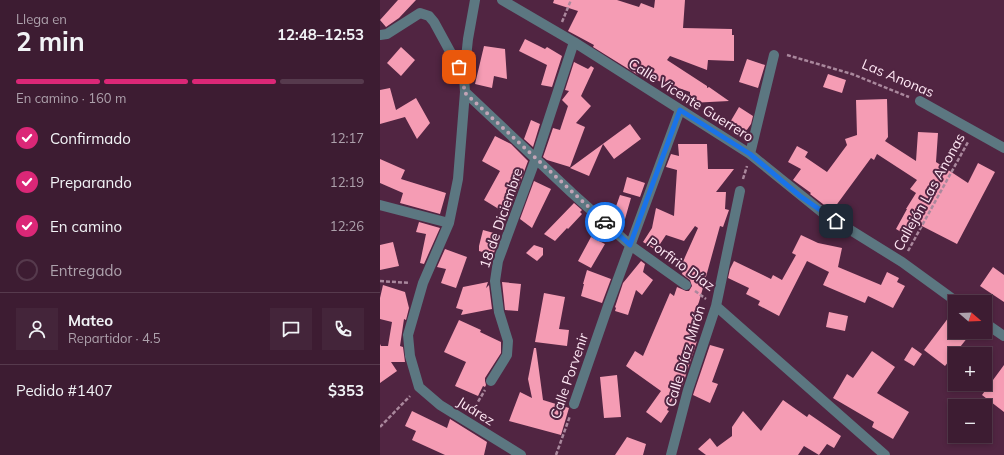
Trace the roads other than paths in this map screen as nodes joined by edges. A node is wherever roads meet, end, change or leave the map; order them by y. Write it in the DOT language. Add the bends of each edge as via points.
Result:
graph roads {
  1 [pos="475,0"];
  2 [pos="502,0"];
  3 [pos="380,35"];
  4 [pos="574,42"];
  5 [pos="774,55"];
  6 [pos="464,77"];
  7 [pos="464,92"];
  8 [pos="920,101"];
  9 [pos="680,110"];
  10 [pos="1004,148"];
  11 [pos="750,154"];
  12 [pos="536,158"];
  13 [pos="740,191"];
  14 [pos="380,205"];
  15 [pos="449,223"];
  16 [pos="630,245"];
  17 [pos="686,284"];
  18 [pos="948,296"];
  19 [pos="716,306"];
  20 [pos="992,327"];
  21 [pos="1004,336"];
  22 [pos="490,381"];
  23 [pos="574,404"];
  24 [pos="881,454"];
  25 [pos="522,455"];
  26 [pos="671,455"];
  1 -- 6 [label="street"];
  2 -- 4 [label="street, Calle Vicente Guerrero"];
  3 -- 6 [label="street" via="387,34 420,13 429,16"];
  4 -- 9 [label="street, Calle Vicente Guerrero"];
  4 -- 12 [label="street, 18 de Diciembre"];
  5 -- 11 [label="street"];
  6 -- 7 [label="street"];
  7 -- 12 [label="street, Porfirio Díaz"];
  7 -- 15 [label="street" via="458,179"];
  8 -- 10 [label="street, Las Anonas"];
  9 -- 11 [label="street, Calle Vicente Guerrero"];
  9 -- 16 [label="street, Calle Porvenir"];
  11 -- 18 [label="street, Calle Vicente Guerrero" via="823,213 902,262"];
  12 -- 16 [label="street, Porfirio Díaz"];
  12 -- 22 [label="street, 18 de Diciembre" via="498,261 495,281 499,312 508,340 507,355"];
  13 -- 19 [label="street, Calle Díaz Mirón"];
  14 -- 15 [label="street"];
  15 -- 25 [label="street, Juárez" via="423,283 408,335 410,356 419,387 440,405"];
  16 -- 17 [label="street, Porfirio Díaz"];
  16 -- 23 [label="street, Calle Porvenir"];
  19 -- 24 [label="street, Porfirio Díaz"];
  19 -- 26 [label="street, Calle Díaz Mirón" via="688,390"];
  20 -- 21 [label="street"];
}
